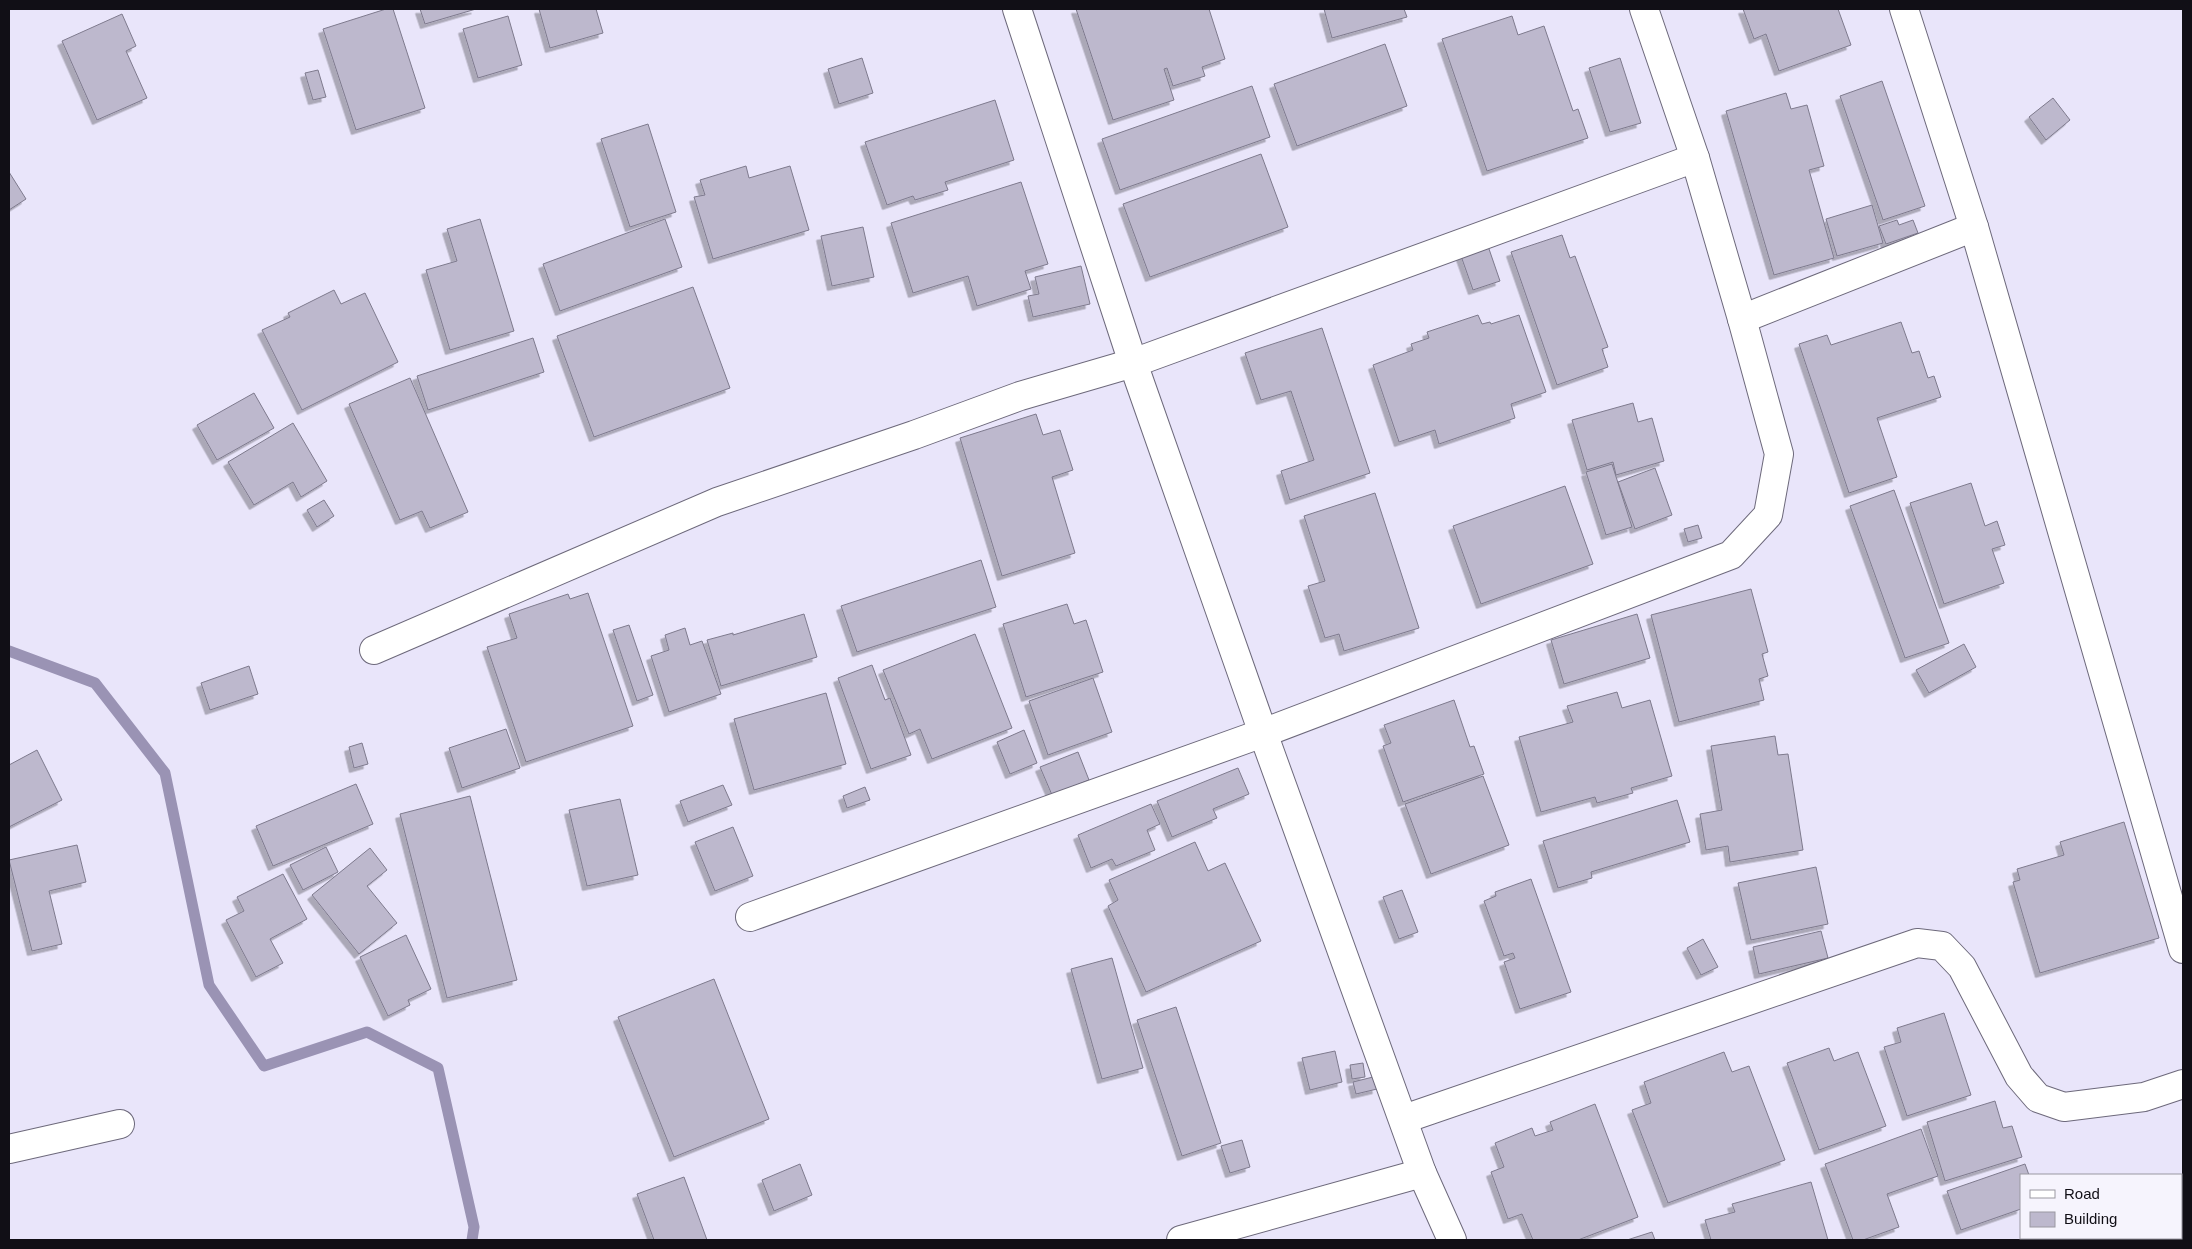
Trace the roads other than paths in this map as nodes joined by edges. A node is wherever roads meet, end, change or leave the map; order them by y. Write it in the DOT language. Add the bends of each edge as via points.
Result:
graph roads {
  1 [pos="1017,9"];
  2 [pos="1644,9"];
  3 [pos="1904,9"];
  4 [pos="1694,158"];
  5 [pos="1974,227"];
  6 [pos="1742,319"];
  7 [pos="1133,363"];
  8 [pos="374,650"];
  9 [pos="1263,732"];
  10 [pos="750,917"];
  11 [pos="2183,949"];
  12 [pos="2183,1084"];
  13 [pos="1404,1120"];
  14 [pos="120,1124"];
  15 [pos="9,1149"];
  16 [pos="1422,1174"];
  17 [pos="1181,1240"];
  18 [pos="1452,1240"];
  1 -- 7 [label="street"];
  2 -- 4 [label="street"];
  3 -- 5 [label="street"];
  4 -- 6 [label="street"];
  4 -- 7 [label="street"];
  5 -- 6 [label="street"];
  5 -- 11 [label="street"];
  6 -- 9 [label="street" via="1779,454 1768,515 1731,555"];
  7 -- 8 [label="street" via="1020,396 717,502"];
  7 -- 9 [label="street"];
  9 -- 10 [label="street"];
  9 -- 13 [label="street"];
  12 -- 13 [label="street" via="2144,1097 2064,1108 2038,1098 2019,1076 1962,967 1942,946 1916,943"];
  13 -- 16 [label="street"];
  14 -- 15 [label="street"];
  16 -- 17 [label="street"];
  16 -- 18 [label="street"];
}
